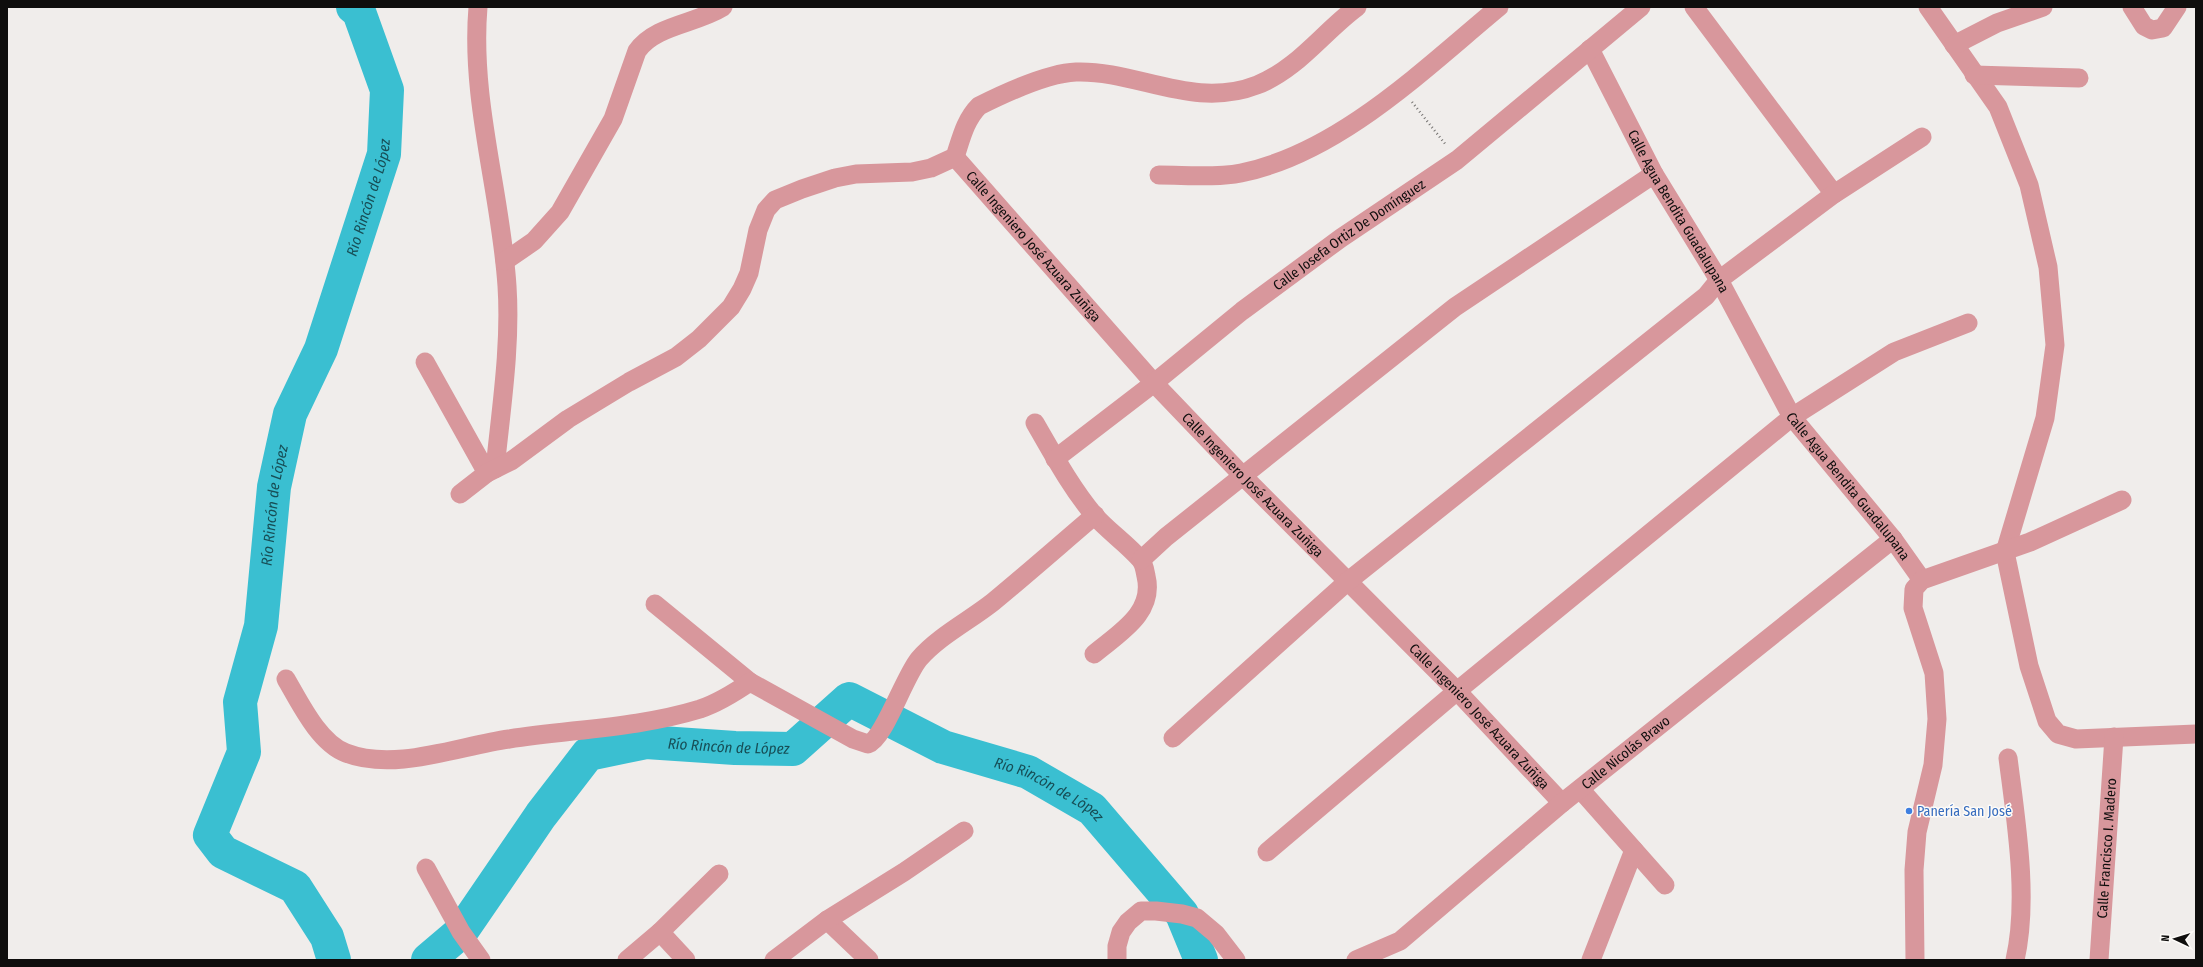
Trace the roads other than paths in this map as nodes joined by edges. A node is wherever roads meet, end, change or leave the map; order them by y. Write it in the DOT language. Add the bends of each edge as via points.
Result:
graph roads {
  1 [pos="478,7"];
  2 [pos="723,7"];
  3 [pos="1499,7"];
  4 [pos="1641,7"];
  5 [pos="1694,7"];
  6 [pos="1928,7"];
  7 [pos="2043,7"];
  8 [pos="2132,7"];
  9 [pos="2177,7"];
  10 [pos="1350,9"];
  11 [pos="1954,45"];
  12 [pos="1590,49"];
  13 [pos="1974,75"];
  14 [pos="2079,78"];
  15 [pos="1922,137"];
  16 [pos="955,157"];
  17 [pos="1654,174"];
  18 [pos="1159,175"];
  19 [pos="1834,194"];
  20 [pos="505,261"];
  21 [pos="1719,280"];
  22 [pos="1968,323"];
  23 [pos="424,362"];
  24 [pos="1154,384"];
  25 [pos="1792,417"];
  26 [pos="1035,422"];
  27 [pos="1055,459"];
  28 [pos="491,471"];
  29 [pos="1242,476"];
  30 [pos="460,494"];
  31 [pos="2122,500"];
  32 [pos="1095,516"];
  33 [pos="1893,539"];
  34 [pos="2005,552"];
  35 [pos="1142,560"];
  36 [pos="1922,580"];
  37 [pos="1347,582"];
  38 [pos="656,604"];
  39 [pos="1094,654"];
  40 [pos="286,679"];
  41 [pos="750,682"];
  42 [pos="1457,691"];
  43 [pos="2196,734"];
  44 [pos="2114,737"];
  45 [pos="1173,738"];
  46 [pos="2008,758"];
  47 [pos="1580,790"];
  48 [pos="1562,803"];
  49 [pos="964,831"];
  50 [pos="1634,850"];
  51 [pos="1267,852"];
  52 [pos="426,868"];
  53 [pos="719,874"];
  54 [pos="1665,885"];
  55 [pos="827,920"];
  56 [pos="660,932"];
  57 [pos="481,960"];
  58 [pos="627,960"];
  59 [pos="686,960"];
  60 [pos="774,960"];
  61 [pos="869,960"];
  62 [pos="1117,960"];
  63 [pos="1236,960"];
  64 [pos="1356,960"];
  65 [pos="1592,960"];
  66 [pos="1915,960"];
  67 [pos="2015,960"];
  68 [pos="2099,960"];
  1 -- 20 [label="street" via="476,52"];
  2 -- 20 [label="street" via="700,19 657,34 641,45 613,119 560,212 534,241"];
  3 -- 18 [label="street" via="1401,87 1336,134 1276,163 1240,173"];
  4 -- 12 [label="street, Calle Josefa Ortiz De Domínguez"];
  5 -- 19 [label="street"];
  6 -- 11 [label="street"];
  7 -- 11 [label="street" via="1997,23"];
  8 -- 9 [label="street" via="2144,26 2152,30 2163,28"];
  10 -- 16 [label="street" via="1298,60 1276,76 1237,90 1203,93 1094,73 1076,72 1048,77 979,106 966,125"];
  11 -- 13 [label="street"];
  12 -- 17 [label="street, Calle Agua Bendita Guadalupana"];
  12 -- 24 [label="street, Calle Josefa Ortiz De Domínguez" via="1458,160 1335,243 1242,311"];
  13 -- 14 [label="street"];
  13 -- 34 [label="street" via="1998,107 2029,185 2048,267 2055,345 2045,418"];
  15 -- 19 [label="street"];
  16 -- 24 [label="street, Calle Ingeniero José Azuara Zuñiga"];
  16 -- 28 [label="street" via="925,170 856,174 836,178 776,200 766,210 758,230 749,273 742,289 731,307 699,339 676,357 568,419 511,461"];
  17 -- 21 [label="street, Calle Agua Bendita Guadalupana"];
  17 -- 29 [label="street" via="1455,307"];
  19 -- 21 [label="street"];
  20 -- 28 [label="street" via="508,314"];
  21 -- 25 [label="street, Calle Agua Bendita Guadalupana"];
  21 -- 37 [label="street" via="1706,296"];
  22 -- 25 [label="street" via="1894,352"];
  23 -- 28 [label="street"];
  24 -- 27 [label="street, Calle Josefa Ortiz De Domínguez"];
  24 -- 29 [label="street, Calle Ingeniero José Azuara Zuñiga"];
  25 -- 33 [label="street, Calle Agua Bendita Guadalupana"];
  25 -- 42 [label="street"];
  26 -- 27 [label="street"];
  27 -- 32 [label="street"];
  28 -- 30 [label="street"];
  29 -- 35 [label="street" via="1166,537"];
  29 -- 37 [label="street, Calle Ingeniero José Azuara Zuñiga"];
  31 -- 34 [label="street"];
  32 -- 35 [label="street"];
  32 -- 41 [label="street" via="920,658 902,687 883,728 872,743 853,739"];
  33 -- 36 [label="street, Calle Agua Bendita Guadalupana"];
  33 -- 47 [label="street, Calle Nicolás Bravo"];
  34 -- 36 [label="street"];
  34 -- 44 [label="street" via="2029,666 2047,721 2058,734 2076,739"];
  35 -- 39 [label="street" via="1148,592 1142,611 1131,624"];
  36 -- 66 [label="street" via="1914,589 1913,608 1934,673 1937,719 1933,765 1917,832 1914,870"];
  37 -- 42 [label="street, Calle Ingeniero José Azuara Zuñiga"];
  37 -- 45 [label="street"];
  38 -- 41 [label="street"];
  40 -- 41 [label="street" via="316,728 331,744 344,753 365,760 430,755 509,738 654,721 715,704"];
  42 -- 48 [label="street, Calle Ingeniero José Azuara Zuñiga"];
  42 -- 51 [label="street"];
  43 -- 44 [label="street"];
  44 -- 68 [label="street, Calle Francisco I. Madero"];
  46 -- 67 [label="street" via="2018,848 2021,934"];
  47 -- 48 [label="street, Calle Nicolás Bravo"];
  47 -- 50 [label="street"];
  48 -- 64 [label="street, Calle Nicolás Bravo" via="1400,941"];
  49 -- 55 [label="street"];
  50 -- 54 [label="street"];
  50 -- 65 [label="street"];
  52 -- 57 [label="street" via="461,932"];
  53 -- 56 [label="street"];
  55 -- 60 [label="street"];
  55 -- 61 [label="street"];
  56 -- 58 [label="street"];
  56 -- 59 [label="street"];
  62 -- 63 [label="street" via="1121,932 1128,922 1141,912 1156,911 1197,918 1216,934"];
}
